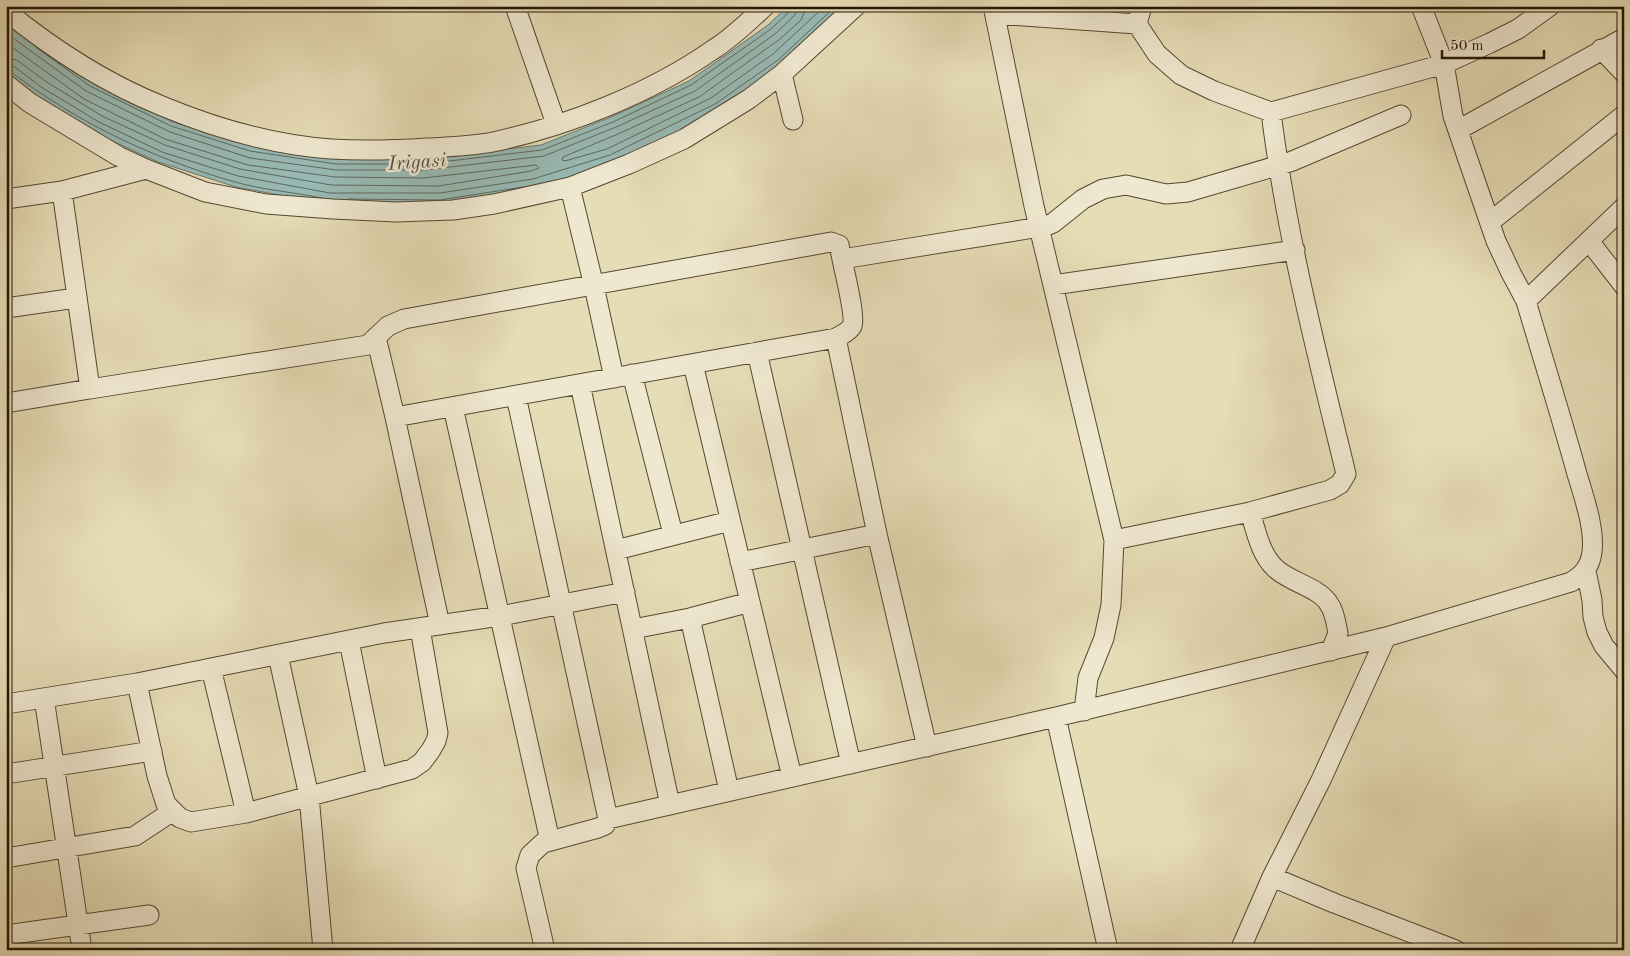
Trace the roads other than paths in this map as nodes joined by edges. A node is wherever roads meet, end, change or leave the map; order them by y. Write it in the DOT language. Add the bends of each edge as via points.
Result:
graph roads {
  1 [pos="515,6"];
  2 [pos="765,6"];
  3 [pos="856,6"];
  4 [pos="1421,6"];
  5 [pos="1550,6"];
  6 [pos="994,10"];
  7 [pos="6,11"];
  8 [pos="1139,15"];
  9 [pos="1624,38"];
  10 [pos="1601,50"];
  11 [pos="1444,64"];
  12 [pos="1624,73"];
  13 [pos="782,74"];
  14 [pos="6,84"];
  15 [pos="1272,112"];
  16 [pos="1401,115"];
  17 [pos="1624,115"];
  18 [pos="793,120"];
  19 [pos="556,124"];
  20 [pos="1458,130"];
  21 [pos="1278,165"];
  22 [pos="146,169"];
  23 [pos="570,187"];
  24 [pos="62,191"];
  25 [pos="6,199"];
  26 [pos="1624,207"];
  27 [pos="1490,222"];
  28 [pos="1039,227"];
  29 [pos="1589,240"];
  30 [pos="1295,250"];
  31 [pos="842,258"];
  32 [pos="1053,284"];
  33 [pos="594,286"];
  34 [pos="1624,286"];
  35 [pos="76,298"];
  36 [pos="1526,301"];
  37 [pos="6,308"];
  38 [pos="376,337"];
  39 [pos="836,338"];
  40 [pos="757,352"];
  41 [pos="692,364"];
  42 [pos="632,374"];
  43 [pos="614,378"];
  44 [pos="580,384"];
  45 [pos="90,389"];
  46 [pos="516,396"];
  47 [pos="6,403"];
  48 [pos="453,407"];
  49 [pos="395,417"];
  50 [pos="1250,512"];
  51 [pos="730,521"];
  52 [pos="672,534"];
  53 [pos="877,534"];
  54 [pos="1114,540"];
  55 [pos="802,549"];
  56 [pos="616,550"];
  57 [pos="740,562"];
  58 [pos="1586,571"];
  59 [pos="625,592"];
  60 [pos="750,602"];
  61 [pos="562,604"];
  62 [pos="500,616"];
  63 [pos="690,618"];
  64 [pos="440,625"];
  65 [pos="420,628"];
  66 [pos="633,629"];
  67 [pos="1386,637"];
  68 [pos="349,641"];
  69 [pos="1331,651"];
  70 [pos="278,655"];
  71 [pos="212,668"];
  72 [pos="1624,670"];
  73 [pos="137,683"];
  74 [pos="44,698"];
  75 [pos="6,704"];
  76 [pos="1084,711"];
  77 [pos="1056,717"];
  78 [pos="927,747"];
  79 [pos="152,751"];
  80 [pos="851,764"];
  81 [pos="55,767"];
  82 [pos="6,774"];
  83 [pos="792,777"];
  84 [pos="377,779"];
  85 [pos="729,791"];
  86 [pos="308,796"];
  87 [pos="670,805"];
  88 [pos="173,812"];
  89 [pos="246,813"];
  90 [pos="608,820"];
  91 [pos="550,841"];
  92 [pos="67,849"];
  93 [pos="6,858"];
  94 [pos="1272,877"];
  95 [pos="149,915"];
  96 [pos="78,925"];
  97 [pos="6,935"];
  98 [pos="82,950"];
  99 [pos="323,950"];
  100 [pos="545,950"];
  101 [pos="1108,950"];
  102 [pos="1240,950"];
  103 [pos="1456,950"];
  1 -- 19 [label="street"];
  2 -- 19 [label="street" via="716,48 680,71 626,99"];
  3 -- 13 [label="street"];
  4 -- 11 [label="street"];
  5 -- 11 [label="street" via="1518,29"];
  6 -- 8 [label="street"];
  6 -- 28 [label="street"];
  7 -- 19 [label="street" via="68,57 118,86 216,126 272,140 329,149 382,151 491,142"];
  8 -- 15 [label="street" via="1157,54 1181,75"];
  9 -- 10 [label="street"];
  10 -- 12 [label="street"];
  10 -- 20 [label="street"];
  11 -- 15 [label="street"];
  11 -- 20 [label="street"];
  13 -- 18 [label="street"];
  13 -- 23 [label="street" via="749,99 684,139"];
  14 -- 22 [label="street" via="87,138"];
  15 -- 21 [label="street"];
  16 -- 21 [label="street"];
  17 -- 27 [label="street"];
  20 -- 27 [label="street"];
  21 -- 28 [label="street" via="1188,192 1166,194 1126,185 1103,189 1083,199 1053,224"];
  21 -- 30 [label="street"];
  22 -- 23 [label="street" via="205,192 266,204 378,211 453,210"];
  22 -- 24 [label="street"];
  23 -- 33 [label="street"];
  24 -- 25 [label="street"];
  24 -- 35 [label="street"];
  26 -- 29 [label="street"];
  27 -- 36 [label="street"];
  28 -- 31 [label="street"];
  28 -- 32 [label="street"];
  29 -- 34 [label="street"];
  29 -- 36 [label="street"];
  30 -- 32 [label="street"];
  30 -- 50 [label="street" via="1346,474 1340,484 1330,490"];
  31 -- 33 [label="street" via="839,245 831,242"];
  31 -- 39 [label="street" via="853,324"];
  32 -- 54 [label="street"];
  33 -- 38 [label="street" via="404,319 388,326"];
  33 -- 43 [label="street"];
  35 -- 37 [label="street"];
  35 -- 45 [label="street"];
  36 -- 58 [label="street" via="1586,505 1592,540"];
  38 -- 45 [label="street" via="368,345"];
  38 -- 49 [label="street"];
  39 -- 40 [label="street"];
  39 -- 53 [label="street"];
  40 -- 41 [label="street"];
  40 -- 55 [label="street"];
  41 -- 42 [label="street"];
  41 -- 51 [label="street"];
  42 -- 43 [label="street"];
  42 -- 52 [label="street"];
  43 -- 44 [label="street"];
  44 -- 46 [label="street"];
  44 -- 56 [label="street"];
  45 -- 47 [label="street"];
  46 -- 48 [label="street"];
  46 -- 61 [label="street"];
  48 -- 49 [label="street"];
  48 -- 62 [label="street"];
  49 -- 64 [label="street"];
  50 -- 54 [label="street"];
  50 -- 69 [label="street" via="1262,549 1273,567 1330,604 1338,633"];
  51 -- 52 [label="street"];
  51 -- 57 [label="street"];
  52 -- 56 [label="street"];
  53 -- 55 [label="street"];
  53 -- 78 [label="street"];
  54 -- 76 [label="street" via="1112,605 1104,638 1088,678"];
  55 -- 57 [label="street"];
  55 -- 80 [label="street"];
  56 -- 59 [label="street"];
  57 -- 60 [label="street"];
  58 -- 67 [label="street" via="1571,582"];
  58 -- 72 [label="street" via="1597,632"];
  59 -- 61 [label="street"];
  59 -- 66 [label="street"];
  60 -- 63 [label="street"];
  60 -- 83 [label="street"];
  61 -- 62 [label="street"];
  61 -- 90 [label="street"];
  62 -- 64 [label="street"];
  62 -- 91 [label="street"];
  63 -- 66 [label="street"];
  63 -- 85 [label="street"];
  64 -- 65 [label="street"];
  65 -- 68 [label="street"];
  65 -- 84 [label="street" via="438,733 436,741 422,762 412,769"];
  66 -- 87 [label="street"];
  67 -- 69 [label="street"];
  67 -- 94 [label="street"];
  68 -- 70 [label="street"];
  68 -- 84 [label="street"];
  69 -- 76 [label="street"];
  70 -- 71 [label="street"];
  70 -- 86 [label="street"];
  71 -- 73 [label="street"];
  71 -- 89 [label="street"];
  73 -- 74 [label="street"];
  73 -- 79 [label="street"];
  74 -- 75 [label="street"];
  74 -- 81 [label="street"];
  76 -- 77 [label="street"];
  77 -- 78 [label="street"];
  77 -- 101 [label="street"];
  78 -- 80 [label="street"];
  79 -- 81 [label="street"];
  79 -- 88 [label="street" via="166,804"];
  80 -- 83 [label="street"];
  81 -- 82 [label="street"];
  81 -- 92 [label="street"];
  83 -- 85 [label="street"];
  84 -- 86 [label="street"];
  85 -- 87 [label="street"];
  86 -- 89 [label="street"];
  86 -- 99 [label="street"];
  87 -- 90 [label="street"];
  88 -- 89 [label="street" via="191,822"];
  88 -- 92 [label="street" via="135,836"];
  90 -- 91 [label="street" via="598,828"];
  91 -- 100 [label="street" via="535,849 526,868"];
  92 -- 93 [label="street"];
  92 -- 96 [label="street"];
  94 -- 102 [label="street"];
  94 -- 103 [label="street"];
  95 -- 96 [label="street"];
  96 -- 97 [label="street"];
  96 -- 98 [label="street"];
}
